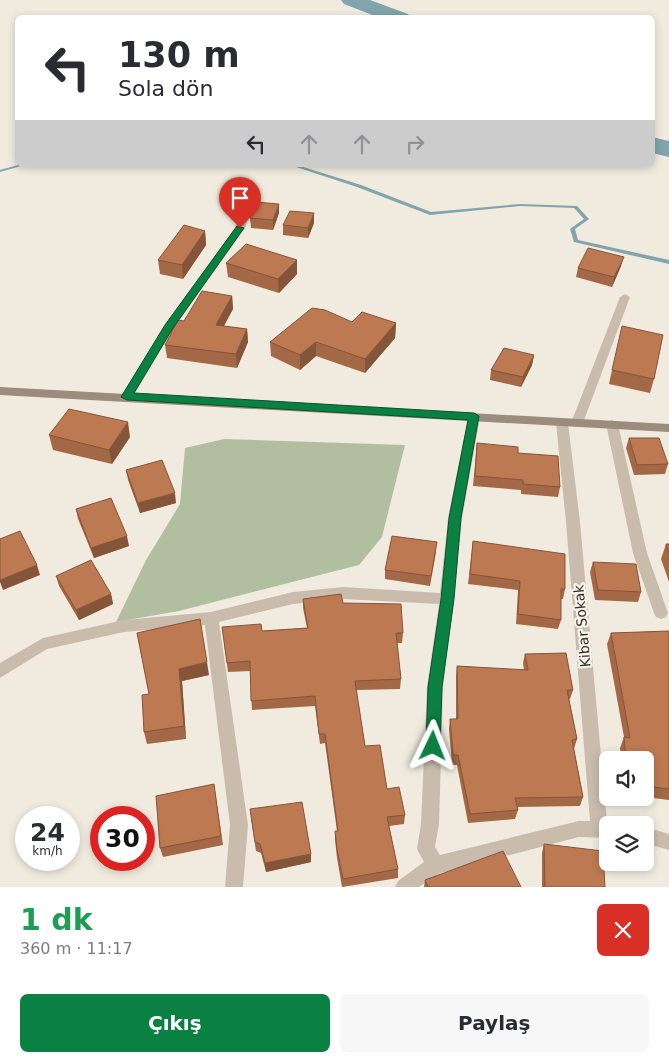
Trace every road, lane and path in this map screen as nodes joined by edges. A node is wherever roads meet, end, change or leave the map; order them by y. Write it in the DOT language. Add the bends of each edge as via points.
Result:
graph roads {
  1 [pos="246,207"];
  2 [pos="625,297"];
  3 [pos="0,391"];
  4 [pos="127,397"];
  5 [pos="474,416"];
  6 [pos="562,423"];
  7 [pos="577,423"];
  8 [pos="612,424"];
  9 [pos="669,428"];
  10 [pos="447,599"];
  11 [pos="661,613"];
  12 [pos="211,618"];
  13 [pos="0,671"];
  14 [pos="602,816"];
  15 [pos="599,830"];
  16 [pos="654,838"];
  17 [pos="669,842"];
  18 [pos="436,865"];
  19 [pos="234,887"];
  20 [pos="404,887"];
  1 -- 4 [label="street" via="240,228 168,327"];
  2 -- 7 [label="street"];
  3 -- 4 [label="main road"];
  4 -- 5 [label="main road"];
  5 -- 6 [label="main road"];
  5 -- 10 [label="street" via="455,518"];
  6 -- 7 [label="main road"];
  6 -- 14 [label="street, Kibar Sokak"];
  7 -- 8 [label="main road"];
  8 -- 9 [label="main road"];
  8 -- 11 [label="street" via="640,553"];
  10 -- 12 [label="street" via="343,593 294,598"];
  10 -- 18 [label="street" via="435,687 430,824 426,848"];
  12 -- 13 [label="street" via="124,626 43,644"];
  12 -- 19 [label="street" via="239,825"];
  15 -- 18 [label="street" via="579,829"];
  16 -- 17 [label="street"];
  18 -- 20 [label="street"];
}
